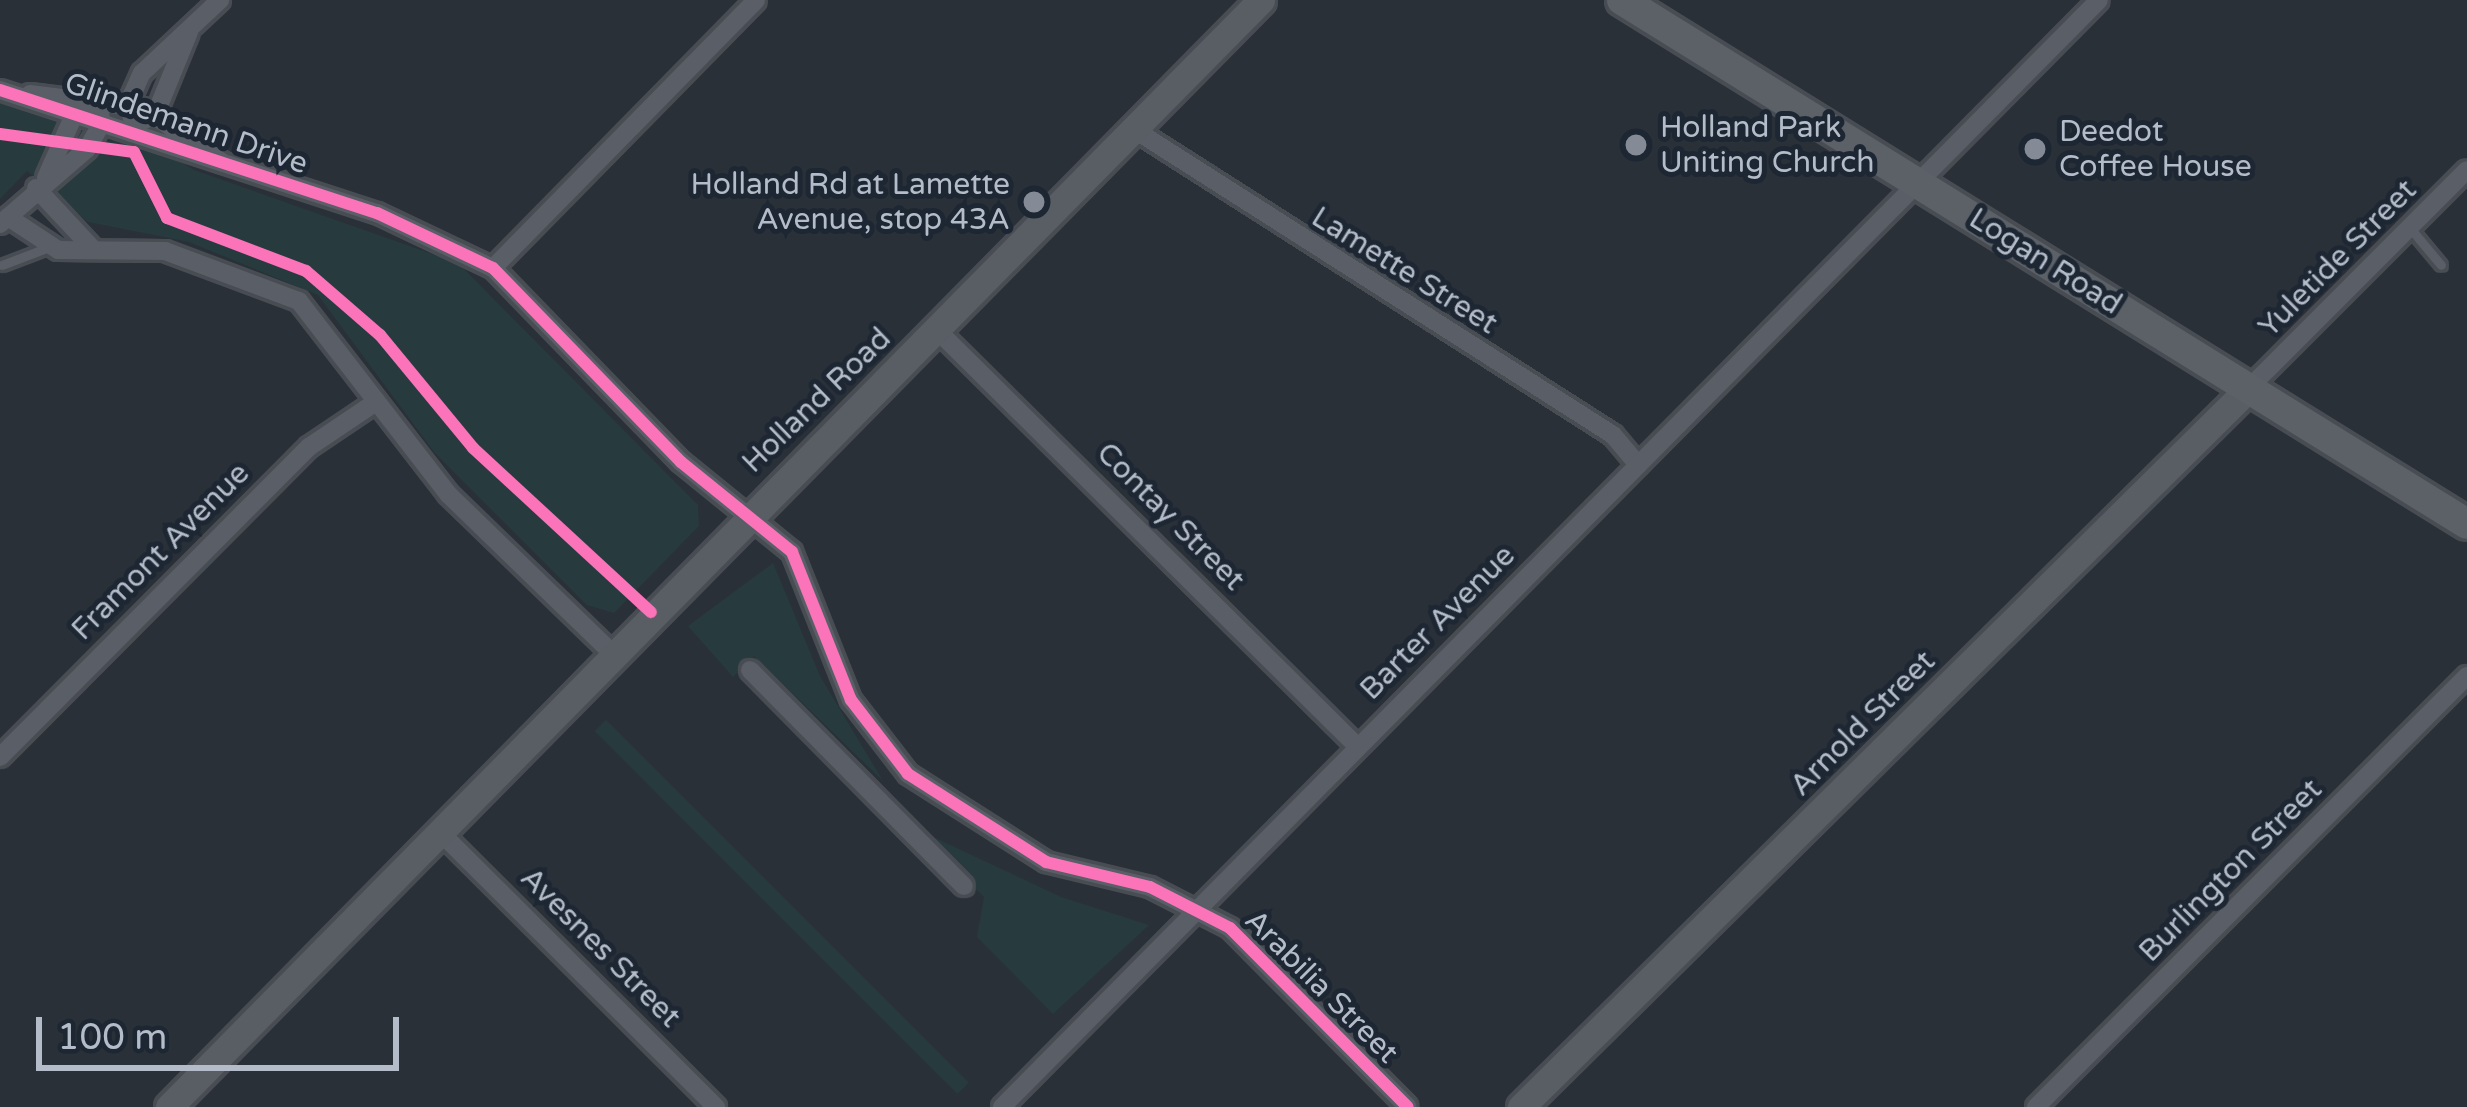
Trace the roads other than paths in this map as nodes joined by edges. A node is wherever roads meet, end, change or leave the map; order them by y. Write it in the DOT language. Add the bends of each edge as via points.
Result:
graph roads {
  1 [pos="220,0"];
  2 [pos="756,0"];
  3 [pos="1261,0"];
  4 [pos="1622,0"];
  5 [pos="2099,0"];
  6 [pos="189,32"];
  7 [pos="0,90"];
  8 [pos="26,94"];
  9 [pos="97,101"];
  10 [pos="128,104"];
  11 [pos="156,113"];
  12 [pos="74,115"];
  13 [pos="101,123"];
  14 [pos="134,126"];
  15 [pos="1136,130"];
  16 [pos="226,164"];
  17 [pos="2467,170"];
  18 [pos="41,183"];
  19 [pos="1918,184"];
  20 [pos="4,220"];
  21 [pos="2410,228"];
  22 [pos="49,247"];
  23 [pos="97,249"];
  24 [pos="2440,265"];
  25 [pos="2,266"];
  26 [pos="493,268"];
  27 [pos="938,331"];
  28 [pos="2249,388"];
  29 [pos="376,402"];
  30 [pos="1638,465"];
  31 [pos="749,512"];
  32 [pos="2467,524"];
  33 [pos="611,652"];
  34 [pos="750,670"];
  35 [pos="2467,676"];
  36 [pos="1358,747"];
  37 [pos="0,758"];
  38 [pos="915,780"];
  39 [pos="888,809"];
  40 [pos="440,832"];
  41 [pos="964,886"];
  42 [pos="1197,906"];
  43 [pos="177,1104"];
  44 [pos="716,1107"];
  45 [pos="1002,1107"];
  46 [pos="1408,1107"];
  47 [pos="1521,1107"];
  48 [pos="2036,1107"];
  1 -- 6 [label="street"];
  2 -- 26 [label="street"];
  3 -- 15 [label="main road, Holland Road"];
  4 -- 19 [label="main road, Logan Road"];
  5 -- 19 [label="street, Barter Avenue"];
  6 -- 10 [label="street" via="146,69"];
  6 -- 11 [label="street"];
  7 -- 8 [label="street, Glindemann Drive"];
  8 -- 9 [label="street, Glindemann Drive"];
  8 -- 12 [label="street, Glindemann Drive"];
  9 -- 10 [label="street, Glindemann Drive"];
  9 -- 12 [label="street"];
  9 -- 13 [label="street"];
  10 -- 11 [label="street, Glindemann Drive"];
  10 -- 14 [label="street"];
  11 -- 14 [label="street"];
  11 -- 16 [label="street, Glindemann Drive"];
  12 -- 13 [label="street, Glindemann Drive"];
  12 -- 18 [label="street"];
  13 -- 14 [label="street, Glindemann Drive"];
  13 -- 18 [label="street"];
  14 -- 16 [label="street, Glindemann Drive"];
  15 -- 27 [label="main road, Holland Road"];
  15 -- 30 [label="street, Lamette Street" via="1612,435"];
  16 -- 26 [label="street, Glindemann Drive" via="377,213"];
  17 -- 21 [label="street, Yuletide Street"];
  18 -- 20 [label="street"];
  18 -- 23 [label="street"];
  19 -- 28 [label="main road, Logan Road"];
  19 -- 30 [label="street, Barter Avenue"];
  20 -- 22 [label="street"];
  21 -- 24 [label="lane"];
  21 -- 28 [label="street, Yuletide Street"];
  22 -- 23 [label="street"];
  22 -- 25 [label="lane"];
  23 -- 29 [label="street" via="175,253 288,294 329,329"];
  26 -- 31 [label="street, Glindemann Drive" via="681,462"];
  27 -- 31 [label="main road, Holland Road"];
  27 -- 36 [label="street, Contay Street"];
  28 -- 32 [label="main road, Logan Road"];
  28 -- 47 [label="main road, Arnold Street"];
  29 -- 33 [label="street" via="448,494"];
  29 -- 37 [label="street, Framont Avenue" via="303,452"];
  30 -- 36 [label="street, Barter Avenue"];
  31 -- 33 [label="main road, Holland Road"];
  31 -- 38 [label="street, Glindemann Drive" via="792,553 851,700"];
  33 -- 40 [label="main road, Holland Road"];
  34 -- 39 [label="street"];
  35 -- 48 [label="street, Burlington Street"];
  36 -- 42 [label="street, Barter Avenue"];
  38 -- 39 [label="street"];
  38 -- 42 [label="street, Glindemann Drive" via="1046,862"];
  39 -- 41 [label="street"];
  40 -- 43 [label="main road, Holland Road"];
  40 -- 44 [label="street, Avesnes Street"];
  42 -- 45 [label="street, Barter Avenue"];
  42 -- 46 [label="street, Arabilia Street"];
}
